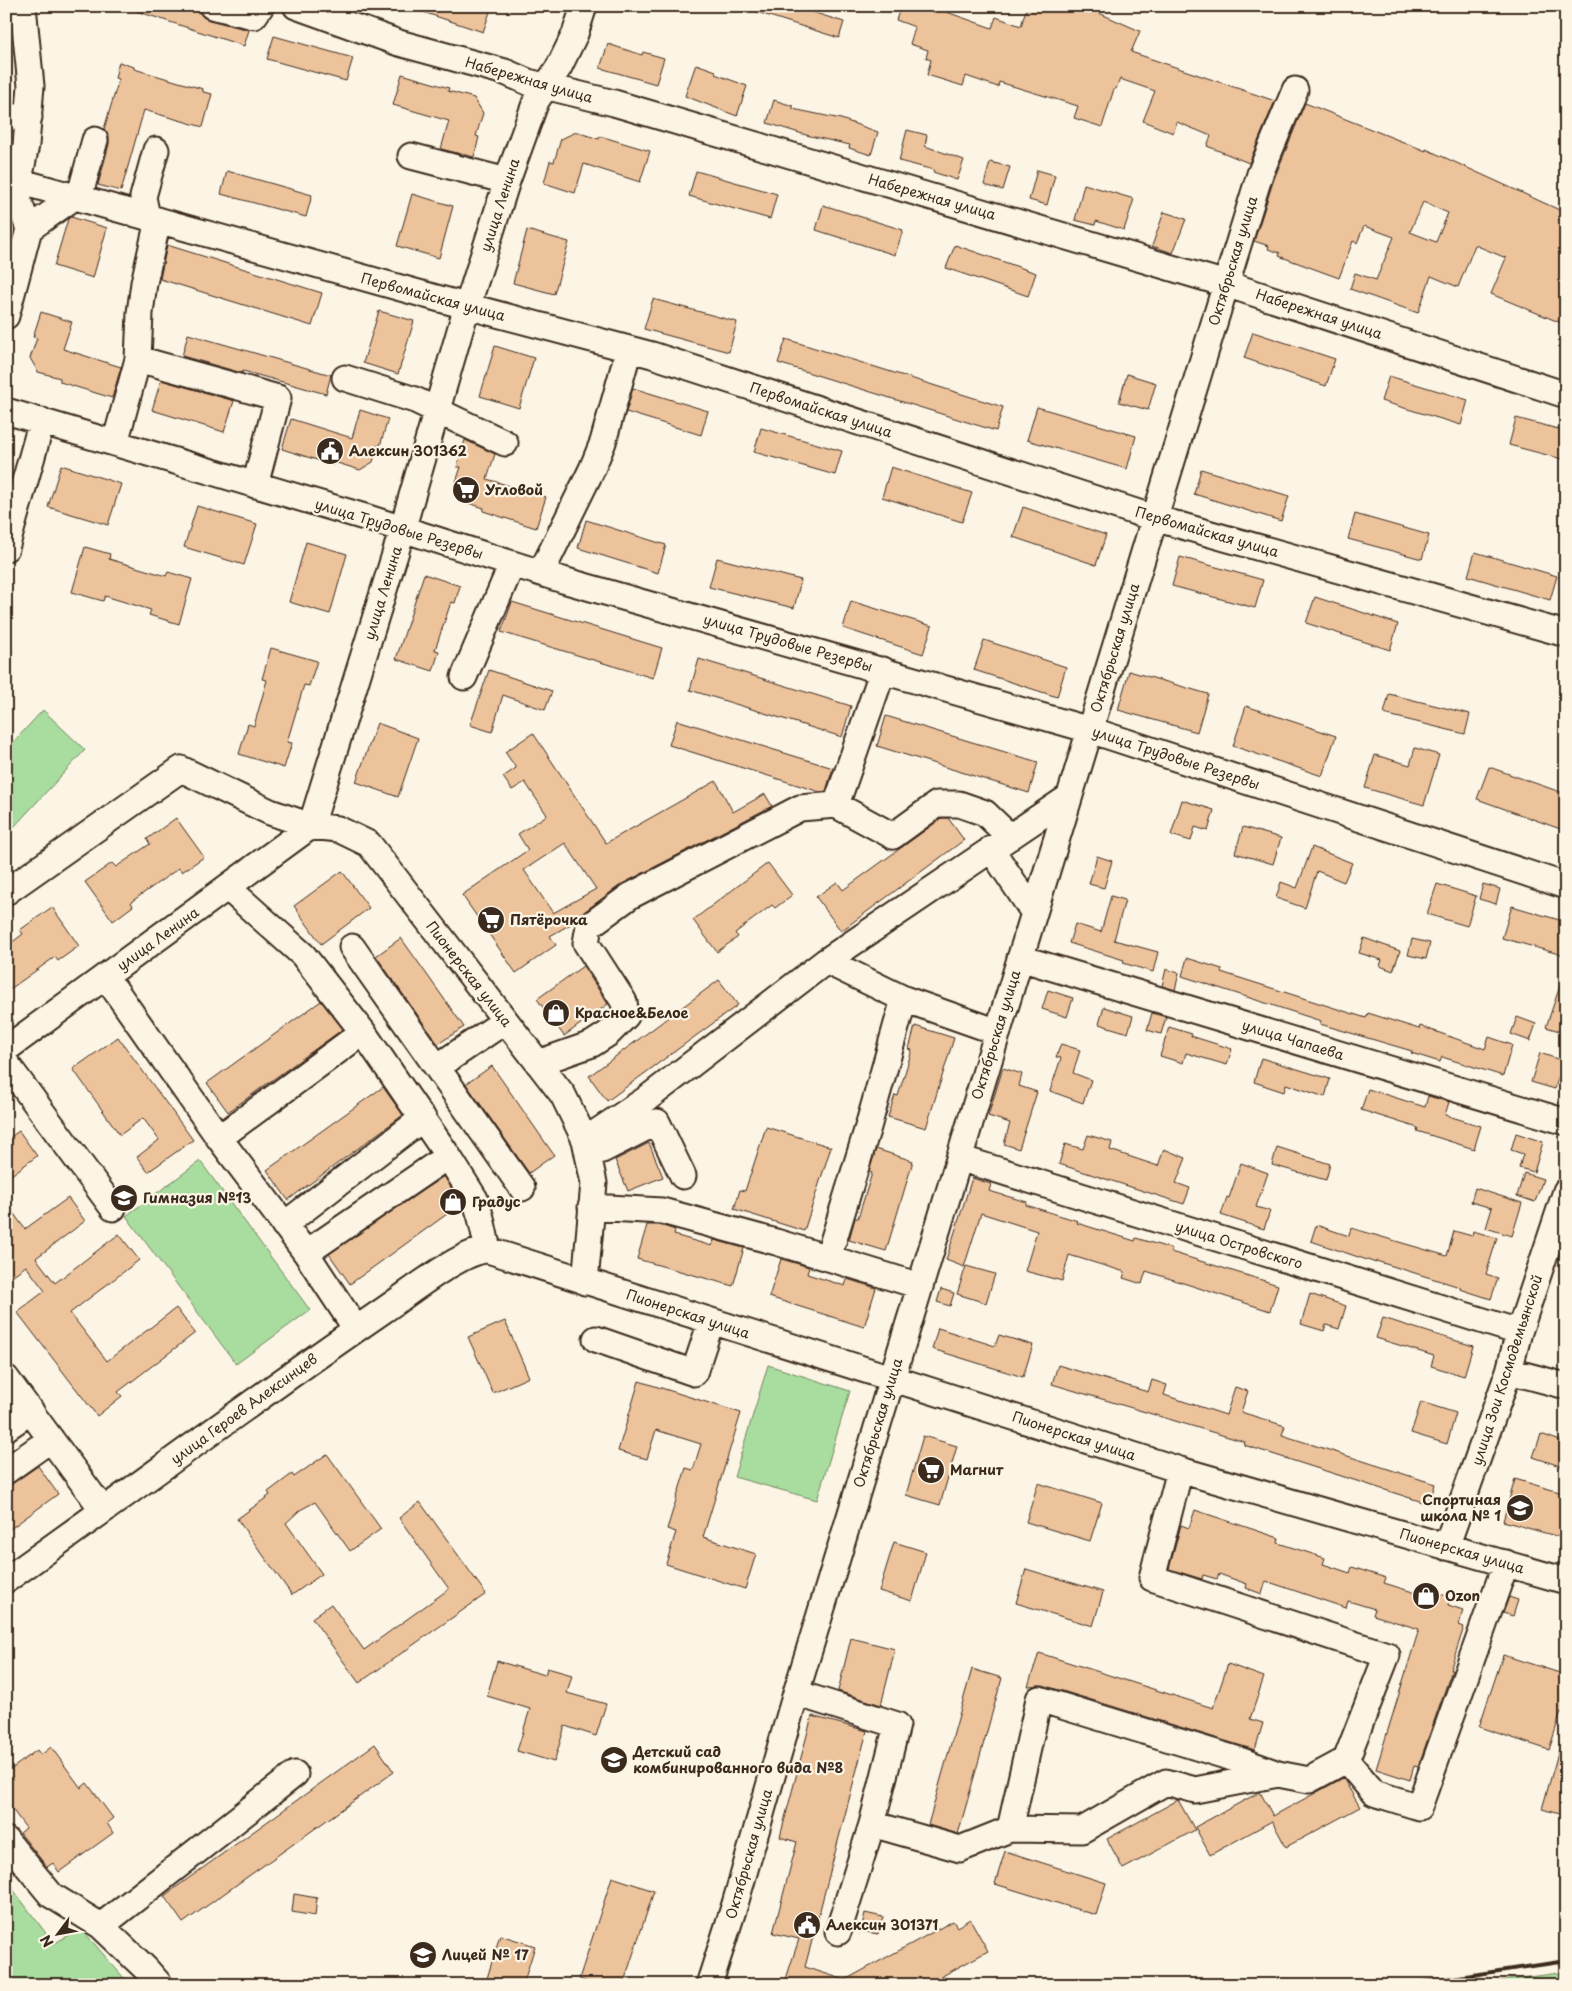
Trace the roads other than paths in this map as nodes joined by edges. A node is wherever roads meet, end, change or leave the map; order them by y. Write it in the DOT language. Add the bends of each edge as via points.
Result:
graph roads {
  1 [pos="23,6"];
  2 [pos="212,6"];
  3 [pos="261,6"];
  4 [pos="296,6"];
  5 [pos="584,6"];
  6 [pos="545,87"];
  7 [pos="1295,90"];
  8 [pos="18,117"];
  9 [pos="96,140"];
  10 [pos="156,150"];
  11 [pos="411,156"];
  12 [pos="508,181"];
  13 [pos="18,182"];
  14 [pos="76,197"];
  15 [pos="152,219"];
  16 [pos="29,230"];
  17 [pos="1226,284"];
  18 [pos="468,306"];
  19 [pos="6,316"];
  20 [pos="629,349"];
  21 [pos="138,359"];
  22 [pos="345,378"];
  23 [pos="1566,394"];
  24 [pos="437,410"];
  25 [pos="6,411"];
  26 [pos="42,421"];
  27 [pos="115,443"];
  28 [pos="505,443"];
  29 [pos="255,485"];
  30 [pos="1154,518"];
  31 [pos="402,530"];
  32 [pos="6,548"];
  33 [pos="512,564"];
  34 [pos="540,573"];
  35 [pos="1566,634"];
  36 [pos="883,670"];
  37 [pos="464,676"];
  38 [pos="1090,730"];
  39 [pos="1069,798"];
  40 [pos="836,805"];
  41 [pos="311,826"];
  42 [pos="1000,843"];
  43 [pos="1566,886"];
  44 [pos="228,888"];
  45 [pos="6,892"];
  46 [pos="1034,913"];
  47 [pos="352,947"];
  48 [pos="1020,958"];
  49 [pos="826,961"];
  50 [pos="106,977"];
  51 [pos="904,999"];
  52 [pos="505,1021"];
  53 [pos="363,1032"];
  54 [pos="998,1032"];
  55 [pos="6,1049"];
  56 [pos="538,1062"];
  57 [pos="6,1063"];
  58 [pos="437,1067"];
  59 [pos="423,1118"];
  60 [pos="1566,1122"];
  61 [pos="219,1138"];
  62 [pos="587,1147"];
  63 [pos="448,1156"];
  64 [pos="959,1158"];
  65 [pos="683,1176"];
  66 [pos="522,1188"];
  67 [pos="1566,1192"];
  68 [pos="591,1207"];
  69 [pos="114,1208"];
  70 [pos="284,1225"];
  71 [pos="488,1250"];
  72 [pos="306,1253"];
  73 [pos="828,1258"];
  74 [pos="585,1282"];
  75 [pos="920,1286"];
  76 [pos="712,1322"];
  77 [pos="356,1329"];
  78 [pos="1519,1332"];
  79 [pos="596,1339"];
  80 [pos="1509,1371"];
  81 [pos="6,1378"];
  82 [pos="892,1378"];
  83 [pos="1566,1386"];
  84 [pos="31,1411"];
  85 [pos="6,1428"];
  86 [pos="51,1439"];
  87 [pos="1180,1470"];
  88 [pos="6,1471"];
  89 [pos="103,1510"];
  90 [pos="1446,1548"];
  91 [pos="1506,1563"];
  92 [pos="6,1580"];
  93 [pos="1566,1582"];
  94 [pos="796,1693"];
  95 [pos="1346,1760"];
  96 [pos="295,1774"];
  97 [pos="1278,1774"];
  98 [pos="872,1824"];
  99 [pos="1010,1829"];
  100 [pos="6,1840"];
  101 [pos="101,1926"];
  102 [pos="838,1932"];
  103 [pos="160,1985"];
  104 [pos="709,1985"];
  1 -- 8 [label="street" via="32,86"];
  2 -- 3 [label="street" via="254,16"];
  4 -- 6 [label="street, Набережная улица" via="399,43 505,72"];
  5 -- 6 [label="street, улица Ленина" via="575,34"];
  6 -- 12 [label="street, улица Ленина" via="536,101"];
  6 -- 17 [label="street, Набережная улица" via="614,103"];
  7 -- 17 [label="street, Октябрьская улица" via="1260,174"];
  8 -- 13 [label="street" via="26,145"];
  9 -- 14 [label="street"];
  10 -- 15 [label="street" via="143,197"];
  11 -- 12 [label="street"];
  12 -- 18 [label="street, улица Ленина"];
  13 -- 14 [label="street, Первомайская улица"];
  13 -- 16 [label="street" via="18,202"];
  14 -- 15 [label="street, Первомайская улица"];
  14 -- 16 [label="street"];
  15 -- 18 [label="street, Первомайская улица"];
  15 -- 21 [label="street" via="140,313"];
  16 -- 19 [label="street"];
  17 -- 23 [label="street, Набережная улица"];
  17 -- 30 [label="street, Октябрьская улица"];
  18 -- 20 [label="street, Первомайская улица"];
  18 -- 24 [label="street, улица Ленина"];
  20 -- 30 [label="street, Первомайская улица"];
  20 -- 34 [label="street" via="603,442"];
  21 -- 27 [label="street"];
  21 -- 29 [label="street" via="278,398"];
  22 -- 24 [label="street"];
  24 -- 28 [label="street"];
  24 -- 31 [label="street, улица Ленина"];
  25 -- 26 [label="street, улица Трудовые Резервы"];
  26 -- 27 [label="street, улица Трудовые Резервы"];
  26 -- 32 [label="street"];
  27 -- 29 [label="street, улица Трудовые Резервы"];
  29 -- 31 [label="street, улица Трудовые Резервы"];
  30 -- 35 [label="street, Первомайская улица"];
  30 -- 38 [label="street, Октябрьская улица"];
  31 -- 33 [label="street, улица Трудовые Резервы"];
  31 -- 41 [label="street, улица Ленина"];
  33 -- 34 [label="street, улица Трудовые Резервы"];
  33 -- 37 [label="street"];
  34 -- 36 [label="street, улица Трудовые Резервы"];
  36 -- 38 [label="street, улица Трудовые Резервы"];
  36 -- 40 [label="street"];
  38 -- 39 [label="street, Октябрьская улица"];
  38 -- 43 [label="street, улица Трудовые Резервы"];
  39 -- 42 [label="street"];
  39 -- 46 [label="street, Октябрьская улица"];
  40 -- 42 [label="street" via="893,836 937,804 959,804 985,813"];
  40 -- 56 [label="street" via="800,808 630,896 589,926 586,943 624,1002 626,1016 592,1044"];
  41 -- 44 [label="street, улица Ленина"];
  41 -- 45 [label="street, Пионерская улица" via="270,812 181,769"];
  41 -- 52 [label="street, Пионерская улица" via="338,829 369,844"];
  42 -- 46 [label="street"];
  42 -- 49 [label="street"];
  44 -- 50 [label="street, улица Ленина"];
  44 -- 53 [label="street" via="303,955"];
  46 -- 48 [label="street, Октябрьская улица"];
  47 -- 58 [label="street"];
  48 -- 54 [label="street, Октябрьская улица"];
  48 -- 60 [label="street, улица Чапаева"];
  49 -- 51 [label="street"];
  49 -- 62 [label="street"];
  50 -- 55 [label="street, улица Ленина"];
  50 -- 61 [label="street"];
  51 -- 54 [label="street"];
  51 -- 73 [label="street"];
  52 -- 56 [label="street, Пионерская улица"];
  52 -- 58 [label="street"];
  53 -- 59 [label="street"];
  53 -- 61 [label="street"];
  54 -- 64 [label="street, Октябрьская улица"];
  56 -- 62 [label="street, Пионерская улица" via="563,1095"];
  57 -- 69 [label="street"];
  58 -- 66 [label="street"];
  59 -- 63 [label="street"];
  59 -- 70 [label="street"];
  61 -- 70 [label="street"];
  62 -- 65 [label="street" via="602,1150 657,1122"];
  62 -- 68 [label="street, Пионерская улица" via="594,1183"];
  63 -- 71 [label="street" via="475,1199"];
  63 -- 72 [label="street"];
  64 -- 75 [label="street, Октябрьская улица"];
  64 -- 78 [label="street, улица Островского"];
  67 -- 78 [label="street, улица Зои Космодемьянской"];
  68 -- 73 [label="street" via="662,1211"];
  68 -- 74 [label="street, Пионерская улица"];
  70 -- 72 [label="street"];
  71 -- 74 [label="street, Пионерская улица"];
  71 -- 77 [label="street, улица Героев Алексинцев" via="478,1250 458,1259"];
  72 -- 77 [label="street"];
  73 -- 75 [label="street"];
  74 -- 76 [label="street, Пионерская улица"];
  75 -- 82 [label="street, Октябрьская улица"];
  76 -- 79 [label="street" via="694,1372"];
  76 -- 82 [label="street, Пионерская улица"];
  77 -- 89 [label="street, улица Героев Алексинцев"];
  78 -- 80 [label="street, улица Зои Космодемьянской"];
  80 -- 83 [label="street"];
  80 -- 90 [label="street, улица Зои Космодемьянской"];
  81 -- 84 [label="street"];
  82 -- 87 [label="street, Пионерская улица"];
  82 -- 94 [label="street, Октябрьская улица"];
  84 -- 85 [label="street"];
  84 -- 86 [label="street"];
  86 -- 88 [label="street"];
  86 -- 89 [label="street"];
  87 -- 90 [label="street, Пионерская улица"];
  87 -- 95 [label="street" via="1152,1578 1387,1655"];
  89 -- 92 [label="street, улица Героев Алексинцев"];
  90 -- 91 [label="street, Пионерская улица"];
  91 -- 93 [label="street, Пионерская улица"];
  91 -- 95 [label="street" via="1419,1807 1374,1793"];
  94 -- 98 [label="street" via="897,1724"];
  94 -- 104 [label="street, Октябрьская улица"];
  95 -- 97 [label="street" via="1309,1780"];
  96 -- 101 [label="street"];
  97 -- 99 [label="street" via="1195,1790 1166,1782 1082,1830"];
  97 -- 99 [label="street" via="1039,1698"];
  98 -- 99 [label="street" via="960,1849"];
  98 -- 102 [label="street"];
  100 -- 101 [label="street" via="51,1895"];
  101 -- 103 [label="street"];
}
